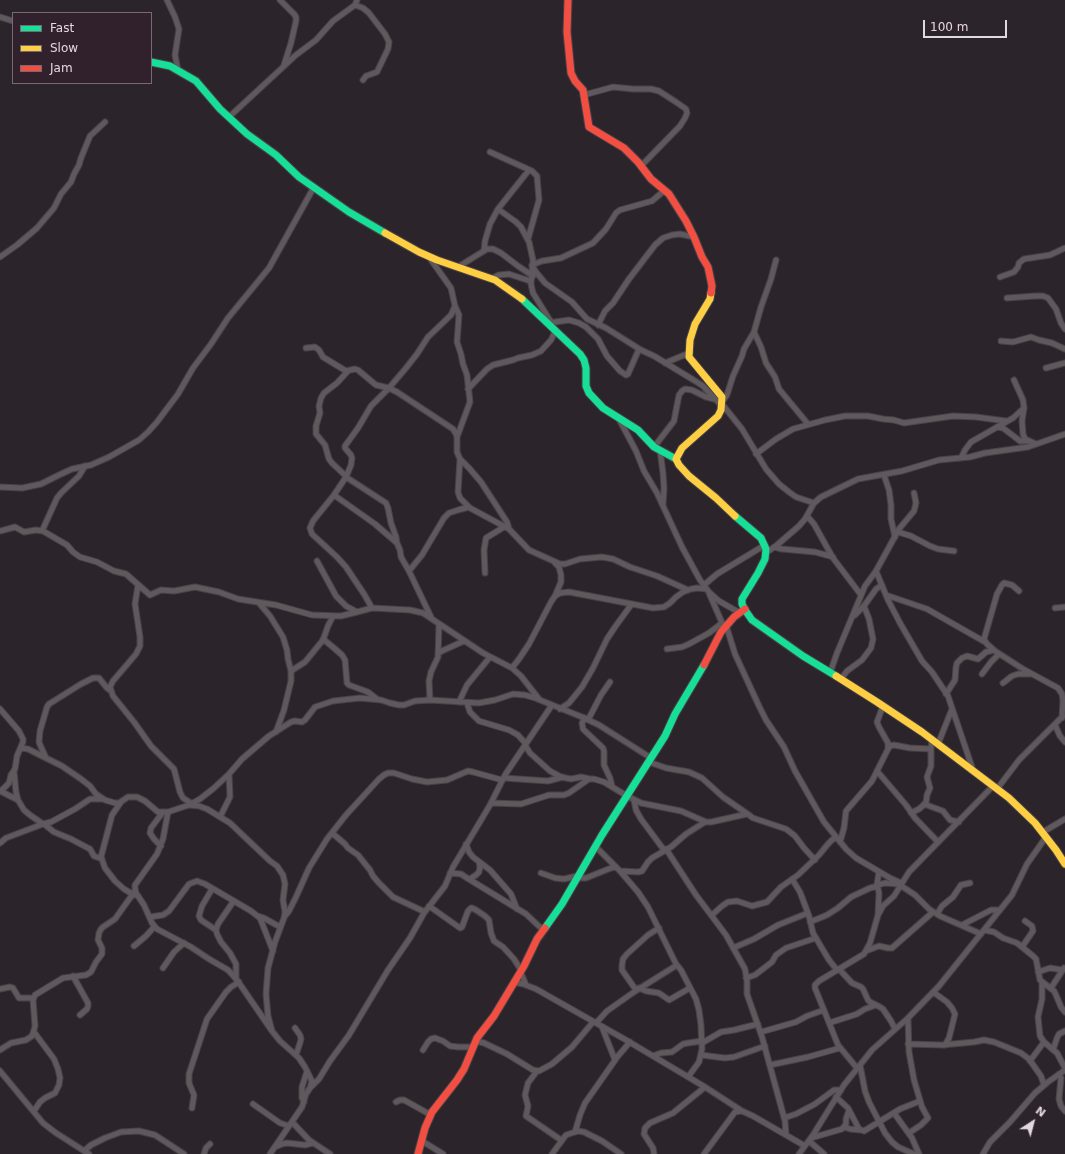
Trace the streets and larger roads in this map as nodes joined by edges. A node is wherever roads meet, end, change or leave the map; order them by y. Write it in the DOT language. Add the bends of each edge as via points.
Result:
graph roads {
  1 [pos="167,0"];
  2 [pos="280,0"];
  3 [pos="568,0"];
  4 [pos="356,2"];
  5 [pos="0,17"];
  6 [pos="12,21"];
  7 [pos="152,62"];
  8 [pos="284,66"];
  9 [pos="178,70"];
  10 [pos="363,80"];
  11 [pos="584,95"];
  12 [pos="229,117"];
  13 [pos="105,122"];
  14 [pos="490,152"];
  15 [pos="641,166"];
  16 [pos="529,170"];
  17 [pos="314,187"];
  18 [pos="665,190"];
  19 [pos="498,209"];
  20 [pos="694,237"];
  21 [pos="528,239"];
  22 [pos="1065,248"];
  23 [pos="484,250"];
  24 [pos="427,255"];
  25 [pos="0,257"];
  26 [pos="776,260"];
  27 [pos="532,265"];
  28 [pos="458,267"];
  29 [pos="531,274"];
  30 [pos="1000,277"];
  31 [pos="491,279"];
  32 [pos="530,281"];
  33 [pos="545,283"];
  34 [pos="1007,298"];
  35 [pos="455,306"];
  36 [pos="551,324"];
  37 [pos="598,325"];
  38 [pos="1065,329"];
  39 [pos="754,332"];
  40 [pos="1001,341"];
  41 [pos="306,348"];
  42 [pos="639,349"];
  43 [pos="1065,350"];
  44 [pos="689,353"];
  45 [pos="665,363"];
  46 [pos="1065,363"];
  47 [pos="1046,368"];
  48 [pos="348,371"];
  49 [pos="395,380"];
  50 [pos="1014,380"];
  51 [pos="389,388"];
  52 [pos="468,389"];
  53 [pos="397,392"];
  54 [pos="715,399"];
  55 [pos="722,404"];
  56 [pos="1024,408"];
  57 [pos="618,418"];
  58 [pos="1006,421"];
  59 [pos="808,424"];
  60 [pos="997,426"];
  61 [pos="1065,434"];
  62 [pos="457,437"];
  63 [pos="1029,441"];
  64 [pos="1036,444"];
  65 [pos="657,448"];
  66 [pos="756,454"];
  67 [pos="961,458"];
  68 [pos="460,459"];
  69 [pos="676,459"];
  70 [pos="85,466"];
  71 [pos="884,475"];
  72 [pos="346,477"];
  73 [pos="0,487"];
  74 [pos="914,493"];
  75 [pos="334,495"];
  76 [pos="814,504"];
  77 [pos="662,505"];
  78 [pos="469,507"];
  79 [pos="808,516"];
  80 [pos="507,528"];
  81 [pos="0,531"];
  82 [pos="42,531"];
  83 [pos="898,532"];
  84 [pos="895,537"];
  85 [pos="398,543"];
  86 [pos="774,547"];
  87 [pos="765,549"];
  88 [pos="954,550"];
  89 [pos="833,557"];
  90 [pos="317,561"];
  91 [pos="555,563"];
  92 [pos="409,571"];
  93 [pos="876,571"];
  94 [pos="485,573"];
  95 [pos="851,581"];
  96 [pos="138,585"];
  97 [pos="882,585"];
  98 [pos="866,586"];
  99 [pos="706,588"];
  100 [pos="688,590"];
  101 [pos="1019,591"];
  102 [pos="862,595"];
  103 [pos="886,595"];
  104 [pos="555,596"];
  105 [pos="258,602"];
  106 [pos="631,605"];
  107 [pos="864,606"];
  108 [pos="1065,607"];
  109 [pos="372,608"];
  110 [pos="1055,608"];
  111 [pos="742,611"];
  112 [pos="358,612"];
  113 [pos="333,616"];
  114 [pos="853,617"];
  115 [pos="431,618"];
  116 [pos="439,624"];
  117 [pos="724,625"];
  118 [pos="323,639"];
  119 [pos="464,641"];
  120 [pos="985,642"];
  121 [pos="667,649"];
  122 [pos="994,650"];
  123 [pos="438,653"];
  124 [pos="999,654"];
  125 [pos="490,656"];
  126 [pos="512,668"];
  127 [pos="291,671"];
  128 [pos="830,673"];
  129 [pos="982,674"];
  130 [pos="1032,674"];
  131 [pos="841,680"];
  132 [pos="610,682"];
  133 [pos="1003,683"];
  134 [pos="111,692"];
  135 [pos="946,694"];
  136 [pos="378,699"];
  137 [pos="539,699"];
  138 [pos="430,700"];
  139 [pos="459,702"];
  140 [pos="467,703"];
  141 [pos="552,705"];
  142 [pos="883,706"];
  143 [pos="0,709"];
  144 [pos="560,709"];
  145 [pos="952,709"];
  146 [pos="1063,716"];
  147 [pos="586,719"];
  148 [pos="1055,725"];
  149 [pos="276,732"];
  150 [pos="935,742"];
  151 [pos="1065,742"];
  152 [pos="525,744"];
  153 [pos="21,748"];
  154 [pos="888,749"];
  155 [pos="931,749"];
  156 [pos="46,758"];
  157 [pos="650,760"];
  158 [pos="14,770"];
  159 [pos="973,770"];
  160 [pos="877,771"];
  161 [pos="229,774"];
  162 [pos="563,777"];
  163 [pos="590,778"];
  164 [pos="503,779"];
  165 [pos="612,786"];
  166 [pos="995,787"];
  167 [pos="1,791"];
  168 [pos="627,796"];
  169 [pos="103,799"];
  170 [pos="18,800"];
  171 [pos="634,800"];
  172 [pos="121,802"];
  173 [pos="491,803"];
  174 [pos="190,804"];
  175 [pos="924,804"];
  176 [pos="166,812"];
  177 [pos="911,813"];
  178 [pos="747,814"];
  179 [pos="220,817"];
  180 [pos="1065,819"];
  181 [pos="705,822"];
  182 [pos="959,822"];
  183 [pos="44,824"];
  184 [pos="332,833"];
  185 [pos="1045,835"];
  186 [pos="838,840"];
  187 [pos="938,842"];
  188 [pos="0,843"];
  189 [pos="466,844"];
  190 [pos="161,846"];
  191 [pos="595,846"];
  192 [pos="665,850"];
  193 [pos="102,859"];
  194 [pos="815,860"];
  195 [pos="480,862"];
  196 [pos="1065,864"];
  197 [pos="618,869"];
  198 [pos="634,872"];
  199 [pos="879,872"];
  200 [pos="450,873"];
  201 [pos="540,873"];
  202 [pos="576,877"];
  203 [pos="470,879"];
  204 [pos="792,879"];
  205 [pos="970,883"];
  206 [pos="631,884"];
  207 [pos="901,884"];
  208 [pos="878,886"];
  209 [pos="212,889"];
  210 [pos="134,893"];
  211 [pos="233,902"];
  212 [pos="429,906"];
  213 [pos="517,909"];
  214 [pos="1000,910"];
  215 [pos="425,912"];
  216 [pos="808,913"];
  217 [pos="935,913"];
  218 [pos="256,915"];
  219 [pos="712,915"];
  220 [pos="878,915"];
  221 [pos="150,917"];
  222 [pos="284,918"];
  223 [pos="1025,921"];
  224 [pos="810,922"];
  225 [pos="962,925"];
  226 [pos="154,927"];
  227 [pos="280,927"];
  228 [pos="659,928"];
  229 [pos="216,930"];
  230 [pos="543,930"];
  231 [pos="982,932"];
  232 [pos="816,938"];
  233 [pos="184,943"];
  234 [pos="134,946"];
  235 [pos="1022,947"];
  236 [pos="733,948"];
  237 [pos="272,951"];
  238 [pos="866,951"];
  239 [pos="677,965"];
  240 [pos="164,968"];
  241 [pos="1064,969"];
  242 [pos="521,970"];
  243 [pos="838,970"];
  244 [pos="1038,972"];
  245 [pos="73,976"];
  246 [pos="746,978"];
  247 [pos="238,980"];
  248 [pos="514,982"];
  249 [pos="1042,982"];
  250 [pos="526,985"];
  251 [pos="690,988"];
  252 [pos="1050,988"];
  253 [pos="638,989"];
  254 [pos="0,990"];
  255 [pos="933,992"];
  256 [pos="33,998"];
  257 [pos="876,1006"];
  258 [pos="824,1010"];
  259 [pos="1065,1012"];
  260 [pos="80,1015"];
  261 [pos="908,1018"];
  262 [pos="594,1023"];
  263 [pos="830,1023"];
  264 [pos="758,1024"];
  265 [pos="602,1026"];
  266 [pos="295,1028"];
  267 [pos="895,1029"];
  268 [pos="272,1031"];
  269 [pos="1065,1031"];
  270 [pos="34,1032"];
  271 [pos="761,1032"];
  272 [pos="630,1042"];
  273 [pos="702,1042"];
  274 [pos="1044,1042"];
  275 [pos="475,1044"];
  276 [pos="908,1044"];
  277 [pos="945,1045"];
  278 [pos="765,1046"];
  279 [pos="840,1048"];
  280 [pos="0,1050"];
  281 [pos="423,1050"];
  282 [pos="1053,1050"];
  283 [pos="296,1055"];
  284 [pos="701,1055"];
  285 [pos="653,1056"];
  286 [pos="615,1060"];
  287 [pos="1030,1061"];
  288 [pos="770,1065"];
  289 [pos="858,1066"];
  290 [pos="1065,1069"];
  291 [pos="307,1070"];
  292 [pos="0,1071"];
  293 [pos="537,1071"];
  294 [pos="1059,1074"];
  295 [pos="688,1077"];
  296 [pos="1044,1085"];
  297 [pos="704,1087"];
  298 [pos="310,1088"];
  299 [pos="841,1090"];
  300 [pos="836,1097"];
  301 [pos="920,1101"];
  302 [pos="304,1102"];
  303 [pos="396,1102"];
  304 [pos="253,1104"];
  305 [pos="192,1108"];
  306 [pos="849,1110"];
  307 [pos="34,1111"];
  308 [pos="742,1111"];
  309 [pos="1065,1112"];
  310 [pos="894,1113"];
  311 [pos="430,1115"];
  312 [pos="784,1118"];
  313 [pos="879,1122"];
  314 [pos="290,1124"];
  315 [pos="844,1128"];
  316 [pos="860,1130"];
  317 [pos="575,1132"];
  318 [pos="909,1133"];
  319 [pos="786,1135"];
  320 [pos="810,1139"];
  321 [pos="561,1140"];
  322 [pos="422,1141"];
  323 [pos="313,1143"];
  324 [pos="210,1144"];
  325 [pos="805,1146"];
  326 [pos="275,1147"];
  327 [pos="87,1153"];
  328 [pos="184,1154"];
  329 [pos="204,1154"];
  330 [pos="270,1154"];
  331 [pos="330,1154"];
  332 [pos="418,1154"];
  333 [pos="442,1154"];
  334 [pos="552,1154"];
  335 [pos="620,1154"];
  336 [pos="654,1154"];
  337 [pos="704,1154"];
  338 [pos="799,1154"];
  339 [pos="824,1154"];
  340 [pos="914,1154"];
  341 [pos="919,1154"];
  342 [pos="982,1154"];
  1 -- 9 [label="street" via="179,29 175,55"];
  2 -- 8 [label="street" via="296,17"];
  3 -- 11 [label="street" via="567,32 571,73"];
  4 -- 8 [label="street"];
  4 -- 10 [label="street" via="369,13 386,34 389,42 377,72 367,75"];
  5 -- 6 [label="street"];
  7 -- 9 [label="street"];
  8 -- 12 [label="street"];
  9 -- 12 [label="street" via="196,81"];
  11 -- 15 [label="street" via="589,127 620,145"];
  11 -- 15 [label="street" via="613,87 651,89 659,91 686,109 687,113 680,126"];
  12 -- 17 [label="street"];
  13 -- 25 [label="street" via="90,136 71,182 60,194 54,208 37,228"];
  14 -- 16 [label="street"];
  15 -- 18 [label="street" via="651,179"];
  16 -- 19 [label="street"];
  16 -- 21 [label="street" via="537,176 539,200"];
  17 -- 24 [label="street" via="350,212"];
  17 -- 70 [label="street" via="269,268 228,318 157,422 139,440 109,457"];
  18 -- 20 [label="street"];
  18 -- 27 [label="street" via="652,201 620,210 593,243 561,258"];
  19 -- 21 [label="street" via="516,222"];
  19 -- 23 [label="street" via="490,224"];
  20 -- 37 [label="street" via="672,235 655,245 614,303 605,311"];
  20 -- 44 [label="street" via="708,267 712,286 710,299 695,324"];
  21 -- 27 [label="street" via="532,250"];
  22 -- 30 [label="street" via="1050,255 1024,259 1014,272"];
  23 -- 28 [label="street"];
  23 -- 29 [label="street" via="490,248 497,251"];
  24 -- 28 [label="street"];
  24 -- 35 [label="street" via="451,288"];
  26 -- 39 [label="street"];
  27 -- 29 [label="street"];
  27 -- 33 [label="street"];
  28 -- 31 [label="street"];
  29 -- 32 [label="street"];
  29 -- 33 [label="street"];
  31 -- 32 [label="street" via="510,274"];
  31 -- 36 [label="street" via="523,299"];
  32 -- 36 [label="street" via="533,293"];
  33 -- 37 [label="street" via="572,302 587,319"];
  34 -- 38 [label="street" via="1048,298"];
  35 -- 49 [label="street"];
  35 -- 52 [label="street" via="459,315 457,342"];
  36 -- 42 [label="street" via="569,320 586,327 598,339 607,356 623,374 628,374"];
  36 -- 52 [label="street" via="554,334 541,351 493,365"];
  36 -- 57 [label="street" via="584,360 589,393 603,408"];
  37 -- 42 [label="street"];
  39 -- 55 [label="street" via="744,349"];
  39 -- 59 [label="street" via="779,389"];
  40 -- 43 [label="street" via="1013,342 1030,337 1052,343"];
  41 -- 48 [label="street" via="315,347 323,357"];
  42 -- 45 [label="street"];
  44 -- 45 [label="street"];
  44 -- 55 [label="street" via="693,363 722,397"];
  45 -- 54 [label="street" via="703,386"];
  46 -- 47 [label="street"];
  48 -- 51 [label="street" via="358,370 376,385"];
  48 -- 72 [label="street" via="321,398 316,426 316,434 325,445 329,458"];
  49 -- 51 [label="street"];
  49 -- 53 [label="street"];
  50 -- 56 [label="street"];
  51 -- 53 [label="street"];
  51 -- 72 [label="street" via="371,406 345,446 352,458"];
  52 -- 62 [label="street" via="470,402"];
  53 -- 62 [label="street" via="453,429"];
  54 -- 55 [label="street"];
  54 -- 65 [label="street" via="692,390 682,391 674,421"];
  55 -- 66 [label="street" via="742,429"];
  55 -- 69 [label="street" via="718,416 682,448"];
  56 -- 58 [label="street"];
  56 -- 63 [label="street" via="1023,434"];
  57 -- 65 [label="street" via="638,430"];
  57 -- 77 [label="street"];
  58 -- 59 [label="street" via="953,416 904,423 868,416 845,416"];
  58 -- 60 [label="street"];
  59 -- 66 [label="street" via="793,429"];
  60 -- 63 [label="street" via="1020,441"];
  60 -- 67 [label="street" via="971,442"];
  61 -- 64 [label="street"];
  62 -- 68 [label="street"];
  63 -- 64 [label="street"];
  64 -- 67 [label="street"];
  65 -- 69 [label="street"];
  65 -- 77 [label="street" via="664,473"];
  66 -- 76 [label="street" via="779,484 796,497"];
  67 -- 71 [label="street" via="939,460"];
  68 -- 78 [label="street" via="458,492"];
  68 -- 80 [label="street" via="481,482 507,522"];
  69 -- 87 [label="street" via="689,476 761,538"];
  70 -- 73 [label="street" via="33,486"];
  70 -- 82 [label="street" via="79,476 57,498"];
  71 -- 76 [label="street" via="858,479 821,497"];
  71 -- 84 [label="street" via="889,490"];
  72 -- 75 [label="street"];
  72 -- 85 [label="street" via="386,504"];
  74 -- 83 [label="street" via="914,511"];
  75 -- 85 [label="street"];
  75 -- 109 [label="street" via="313,521 310,528 312,534 346,567"];
  76 -- 79 [label="street"];
  77 -- 99 [label="street" via="682,547"];
  78 -- 80 [label="street"];
  78 -- 92 [label="street" via="449,513 444,518 422,555"];
  79 -- 86 [label="street"];
  79 -- 89 [label="street"];
  80 -- 91 [label="street" via="529,550"];
  80 -- 94 [label="street" via="486,538"];
  81 -- 82 [label="street" via="15,527 24,532"];
  82 -- 96 [label="street" via="67,545 76,555 126,574"];
  83 -- 84 [label="street"];
  83 -- 88 [label="street" via="938,549"];
  84 -- 93 [label="street"];
  85 -- 92 [label="street" via="401,557"];
  86 -- 87 [label="street"];
  86 -- 89 [label="street"];
  87 -- 99 [label="street" via="718,574"];
  87 -- 111 [label="street" via="765,559 742,599"];
  89 -- 95 [label="street"];
  90 -- 112 [label="street" via="339,600"];
  91 -- 100 [label="street" via="566,564 580,559 602,557 613,559"];
  91 -- 104 [label="street" via="561,575"];
  92 -- 115 [label="street"];
  93 -- 97 [label="street"];
  93 -- 98 [label="street"];
  95 -- 98 [label="street"];
  95 -- 102 [label="street"];
  96 -- 105 [label="street" via="150,595 161,590 174,591 195,587"];
  96 -- 134 [label="street" via="135,604 140,646 113,681"];
  97 -- 103 [label="street"];
  97 -- 107 [label="street"];
  98 -- 102 [label="street"];
  99 -- 100 [label="street"];
  99 -- 111 [label="street" via="719,601"];
  99 -- 117 [label="street"];
  100 -- 106 [label="street" via="664,606 653,608"];
  101 -- 120 [label="street" via="1004,583 1000,587 985,633"];
  102 -- 114 [label="street"];
  103 -- 120 [label="street" via="927,609"];
  103 -- 135 [label="street" via="922,661"];
  104 -- 106 [label="street" via="569,592"];
  104 -- 126 [label="street" via="520,660"];
  105 -- 113 [label="street" via="307,614"];
  105 -- 127 [label="street" via="284,637"];
  106 -- 144 [label="street" via="615,626 582,687 569,703"];
  107 -- 114 [label="street"];
  107 -- 131 [label="street" via="873,639 862,660 847,671"];
  108 -- 110 [label="street"];
  109 -- 112 [label="street"];
  109 -- 115 [label="street" via="410,610"];
  111 -- 117 [label="street"];
  111 -- 128 [label="street"];
  112 -- 113 [label="street"];
  113 -- 118 [label="street"];
  114 -- 128 [label="street"];
  115 -- 116 [label="street"];
  116 -- 119 [label="street"];
  116 -- 123 [label="street"];
  117 -- 121 [label="street" via="682,647"];
  117 -- 157 [label="street"];
  117 -- 186 [label="street" via="766,720 784,747 824,822"];
  118 -- 127 [label="street" via="305,662"];
  118 -- 136 [label="street" via="345,660 347,683"];
  119 -- 123 [label="street"];
  119 -- 125 [label="street"];
  120 -- 122 [label="street"];
  122 -- 124 [label="street"];
  122 -- 135 [label="street" via="986,652 978,659 967,656 962,658 957,663 955,680"];
  123 -- 138 [label="street" via="429,681"];
  124 -- 129 [label="street"];
  124 -- 130 [label="street"];
  125 -- 126 [label="street"];
  125 -- 139 [label="street" via="467,685"];
  126 -- 137 [label="street"];
  127 -- 149 [label="street" via="284,710"];
  128 -- 131 [label="street"];
  130 -- 133 [label="street" via="1018,674"];
  130 -- 146 [label="street" via="1058,688 1062,694"];
  131 -- 142 [label="street"];
  132 -- 147 [label="street"];
  134 -- 156 [label="street" via="98,678 93,678 49,704 40,731 41,747"];
  134 -- 174 [label="street" via="151,746 174,769 180,792"];
  135 -- 145 [label="street"];
  136 -- 138 [label="street" via="399,705"];
  136 -- 149 [label="street" via="360,698 322,704 315,707 302,722 291,722"];
  137 -- 140 [label="street" via="513,694 495,700"];
  137 -- 141 [label="street"];
  138 -- 139 [label="street"];
  139 -- 140 [label="street"];
  140 -- 152 [label="street" via="470,712 479,721 509,730 518,735"];
  141 -- 144 [label="street"];
  141 -- 152 [label="street"];
  142 -- 150 [label="street"];
  142 -- 154 [label="street" via="877,722 888,743"];
  143 -- 153 [label="street" via="21,734"];
  144 -- 147 [label="street"];
  145 -- 150 [label="street"];
  145 -- 159 [label="street"];
  146 -- 148 [label="street"];
  147 -- 157 [label="street" via="637,748"];
  147 -- 165 [label="street" via="582,723 583,729 603,748 604,765"];
  148 -- 151 [label="street"];
  148 -- 166 [label="street"];
  149 -- 161 [label="street" via="242,759"];
  150 -- 155 [label="street"];
  150 -- 159 [label="street"];
  152 -- 162 [label="street" via="550,771"];
  152 -- 164 [label="street"];
  153 -- 156 [label="street"];
  153 -- 158 [label="street"];
  154 -- 155 [label="street" via="894,745"];
  154 -- 160 [label="street"];
  155 -- 175 [label="street" via="931,766 927,777 930,788"];
  156 -- 169 [label="street" via="81,779"];
  157 -- 168 [label="street"];
  157 -- 178 [label="street" via="666,768 678,769 702,778"];
  158 -- 167 [label="street" via="9,783"];
  158 -- 170 [label="street"];
  159 -- 166 [label="street"];
  160 -- 177 [label="street"];
  160 -- 186 [label="street" via="872,781 846,811 844,828"];
  161 -- 174 [label="street" via="206,795"];
  161 -- 179 [label="street" via="230,797"];
  162 -- 163 [label="street"];
  162 -- 164 [label="street" via="548,781"];
  163 -- 165 [label="street"];
  163 -- 173 [label="street" via="564,795 549,795 521,804"];
  164 -- 173 [label="street"];
  164 -- 184 [label="street" via="468,771 447,780 427,782 388,773 379,779"];
  165 -- 168 [label="street"];
  166 -- 182 [label="street"];
  166 -- 185 [label="street" via="1023,811"];
  167 -- 170 [label="street"];
  168 -- 171 [label="street"];
  168 -- 191 [label="street"];
  169 -- 172 [label="street"];
  169 -- 183 [label="street" via="90,799"];
  170 -- 183 [label="street" via="24,810"];
  171 -- 181 [label="street" via="681,811"];
  171 -- 192 [label="street" via="641,819"];
  172 -- 176 [label="street" via="128,797 137,797 158,812"];
  172 -- 193 [label="street" via="111,819"];
  173 -- 189 [label="street"];
  174 -- 176 [label="street"];
  174 -- 179 [label="street" via="207,809"];
  175 -- 177 [label="street"];
  175 -- 182 [label="street" via="943,811 950,820"];
  176 -- 190 [label="street"];
  176 -- 190 [label="street" via="151,828 150,833"];
  177 -- 187 [label="street"];
  178 -- 181 [label="street"];
  178 -- 194 [label="street" via="790,832"];
  179 -- 222 [label="street" via="277,866 283,875"];
  180 -- 185 [label="street"];
  181 -- 192 [label="street"];
  182 -- 187 [label="street"];
  183 -- 188 [label="street" via="6,838"];
  183 -- 193 [label="street" via="54,832 88,848 94,856"];
  184 -- 215 [label="street" via="358,855 387,891"];
  184 -- 222 [label="street" via="309,868"];
  185 -- 196 [label="street"];
  185 -- 214 [label="street" via="1012,895"];
  186 -- 194 [label="street" via="833,839"];
  186 -- 199 [label="street" via="856,858"];
  187 -- 207 [label="street"];
  189 -- 195 [label="street" via="469,852"];
  189 -- 200 [label="street"];
  190 -- 210 [label="street" via="136,885"];
  191 -- 197 [label="street"];
  191 -- 202 [label="street"];
  192 -- 198 [label="street" via="648,862 642,871"];
  192 -- 219 [label="street"];
  193 -- 210 [label="street" via="115,881"];
  194 -- 204 [label="street"];
  195 -- 203 [label="street" via="479,872"];
  195 -- 213 [label="street" via="508,890"];
  197 -- 198 [label="street"];
  197 -- 202 [label="street" via="611,868 586,878"];
  197 -- 206 [label="street"];
  198 -- 206 [label="street"];
  199 -- 207 [label="street"];
  199 -- 208 [label="street"];
  200 -- 203 [label="street" via="461,874"];
  200 -- 212 [label="street" via="445,886"];
  201 -- 202 [label="street" via="564,879"];
  202 -- 230 [label="street" via="562,904"];
  203 -- 213 [label="street"];
  204 -- 216 [label="street"];
  204 -- 219 [label="street" via="781,886 767,902 752,906 737,901 728,902"];
  205 -- 217 [label="street" via="961,885 953,897"];
  206 -- 228 [label="street"];
  207 -- 208 [label="street" via="885,883"];
  207 -- 217 [label="street"];
  207 -- 220 [label="street"];
  208 -- 220 [label="street"];
  208 -- 224 [label="street" via="851,897 827,915"];
  209 -- 211 [label="street"];
  209 -- 221 [label="street" via="197,881 189,884 169,911 164,915"];
  209 -- 229 [label="street" via="199,916"];
  210 -- 221 [label="street"];
  210 -- 245 [label="street" via="115,919 101,929 98,940 102,954 91,972"];
  211 -- 218 [label="street"];
  211 -- 229 [label="street"];
  212 -- 215 [label="street"];
  212 -- 242 [label="street" via="460,928 469,910 476,910 489,920 494,941 508,952"];
  213 -- 230 [label="street"];
  214 -- 225 [label="street" via="991,910"];
  214 -- 231 [label="street"];
  215 -- 298 [label="street" via="349,1035"];
  216 -- 224 [label="street"];
  216 -- 236 [label="street"];
  217 -- 225 [label="street"];
  217 -- 238 [label="street" via="892,948 879,946"];
  218 -- 227 [label="street"];
  218 -- 237 [label="street" via="260,918"];
  219 -- 236 [label="street"];
  220 -- 238 [label="street"];
  221 -- 226 [label="street"];
  222 -- 227 [label="street"];
  223 -- 235 [label="street" via="1032,926 1033,931"];
  224 -- 232 [label="street"];
  225 -- 231 [label="street"];
  226 -- 233 [label="street"];
  226 -- 234 [label="street"];
  227 -- 237 [label="street"];
  228 -- 239 [label="street"];
  228 -- 253 [label="street" via="623,959 622,970"];
  229 -- 247 [label="street" via="236,964"];
  230 -- 242 [label="street"];
  231 -- 235 [label="street" via="994,932"];
  231 -- 255 [label="street"];
  232 -- 243 [label="street"];
  232 -- 246 [label="street" via="786,948 755,975"];
  233 -- 240 [label="street" via="174,952"];
  233 -- 247 [label="street" via="228,970"];
  235 -- 244 [label="street" via="1036,959"];
  236 -- 246 [label="street" via="745,969"];
  237 -- 268 [label="street" via="266,994"];
  238 -- 243 [label="street"];
  239 -- 251 [label="street"];
  239 -- 253 [label="street"];
  241 -- 244 [label="street" via="1050,968"];
  241 -- 252 [label="street"];
  242 -- 248 [label="street"];
  242 -- 250 [label="street"];
  243 -- 257 [label="street" via="852,984 861,987 868,1000"];
  243 -- 258 [label="street" via="815,985"];
  244 -- 249 [label="street"];
  245 -- 256 [label="street" via="66,977"];
  245 -- 260 [label="street" via="88,1003 87,1009"];
  246 -- 264 [label="street" via="747,994"];
  247 -- 268 [label="street"];
  247 -- 305 [label="street" via="207,1019 189,1074 189,1083 194,1095"];
  248 -- 250 [label="street"];
  248 -- 275 [label="street"];
  249 -- 252 [label="street"];
  249 -- 274 [label="street" via="1038,1027"];
  250 -- 262 [label="street"];
  251 -- 253 [label="street" via="669,1000 659,994"];
  251 -- 273 [label="street" via="699,1010"];
  252 -- 259 [label="street"];
  253 -- 262 [label="street"];
  254 -- 256 [label="street" via="11,987 19,998"];
  255 -- 261 [label="street"];
  255 -- 277 [label="street" via="947,1002 955,1014"];
  256 -- 270 [label="street"];
  257 -- 263 [label="street"];
  257 -- 267 [label="street" via="883,1009"];
  258 -- 263 [label="street"];
  258 -- 271 [label="street" via="796,1022"];
  261 -- 267 [label="street"];
  261 -- 276 [label="street"];
  262 -- 265 [label="street"];
  262 -- 293 [label="street" via="563,1055"];
  263 -- 279 [label="street"];
  264 -- 271 [label="street"];
  264 -- 273 [label="street" via="721,1032"];
  265 -- 272 [label="street"];
  265 -- 286 [label="street"];
  266 -- 283 [label="street" via="301,1039"];
  267 -- 289 [label="street"];
  268 -- 283 [label="street"];
  269 -- 282 [label="street" via="1059,1034"];
  270 -- 280 [label="street" via="30,1038 11,1043"];
  270 -- 307 [label="street" via="54,1059 60,1078 55,1093 40,1102"];
  271 -- 278 [label="street"];
  272 -- 285 [label="street"];
  272 -- 286 [label="street"];
  273 -- 284 [label="street"];
  273 -- 285 [label="street" via="683,1044 672,1052"];
  274 -- 282 [label="street"];
  274 -- 287 [label="street"];
  275 -- 281 [label="street" via="450,1046 435,1038 428,1042"];
  275 -- 293 [label="street" via="484,1043"];
  275 -- 311 [label="street" via="464,1069"];
  276 -- 277 [label="street"];
  276 -- 301 [label="street"];
  277 -- 287 [label="street" via="984,1040 1021,1053"];
  278 -- 284 [label="street" via="734,1057"];
  278 -- 288 [label="street"];
  279 -- 288 [label="street" via="808,1058"];
  279 -- 289 [label="street"];
  282 -- 290 [label="street"];
  283 -- 291 [label="street"];
  284 -- 295 [label="street"];
  285 -- 295 [label="street"];
  286 -- 317 [label="street" via="585,1103"];
  287 -- 296 [label="street"];
  288 -- 312 [label="street"];
  289 -- 299 [label="street"];
  289 -- 313 [label="street" via="869,1102"];
  290 -- 294 [label="street"];
  291 -- 298 [label="street" via="312,1081"];
  291 -- 302 [label="street" via="302,1087"];
  292 -- 307 [label="street"];
  293 -- 321 [label="street" via="524,1094 528,1109 526,1116"];
  294 -- 296 [label="street"];
  294 -- 309 [label="street" via="1059,1099"];
  295 -- 297 [label="street"];
  296 -- 342 [label="street" via="990,1142"];
  297 -- 308 [label="street"];
  297 -- 336 [label="street" via="673,1113 650,1123 645,1128 644,1134"];
  298 -- 302 [label="street"];
  299 -- 300 [label="street"];
  299 -- 312 [label="street" via="834,1090 815,1104"];
  300 -- 306 [label="street"];
  300 -- 320 [label="street"];
  301 -- 310 [label="street"];
  301 -- 318 [label="street" via="928,1119"];
  302 -- 314 [label="street"];
  303 -- 311 [label="street" via="404,1100"];
  304 -- 314 [label="street" via="280,1123"];
  306 -- 315 [label="street"];
  306 -- 316 [label="street"];
  307 -- 327 [label="street" via="43,1123"];
  308 -- 319 [label="street"];
  308 -- 337 [label="street" via="735,1112"];
  310 -- 313 [label="street"];
  310 -- 318 [label="street"];
  311 -- 322 [label="street"];
  312 -- 319 [label="street"];
  313 -- 316 [label="street" via="864,1131"];
  313 -- 340 [label="street" via="892,1142"];
  314 -- 323 [label="street"];
  314 -- 326 [label="street"];
  315 -- 316 [label="street"];
  315 -- 320 [label="street"];
  317 -- 321 [label="street"];
  317 -- 335 [label="street" via="592,1135"];
  318 -- 341 [label="street"];
  319 -- 325 [label="street"];
  320 -- 325 [label="street"];
  320 -- 339 [label="street"];
  321 -- 334 [label="street"];
  322 -- 332 [label="street"];
  322 -- 333 [label="street"];
  323 -- 326 [label="street" via="287,1143"];
  323 -- 331 [label="street"];
  324 -- 329 [label="street"];
  325 -- 338 [label="street"];
  326 -- 330 [label="street"];
  327 -- 328 [label="street" via="91,1145 105,1138 122,1132 139,1131 154,1135"];
}
